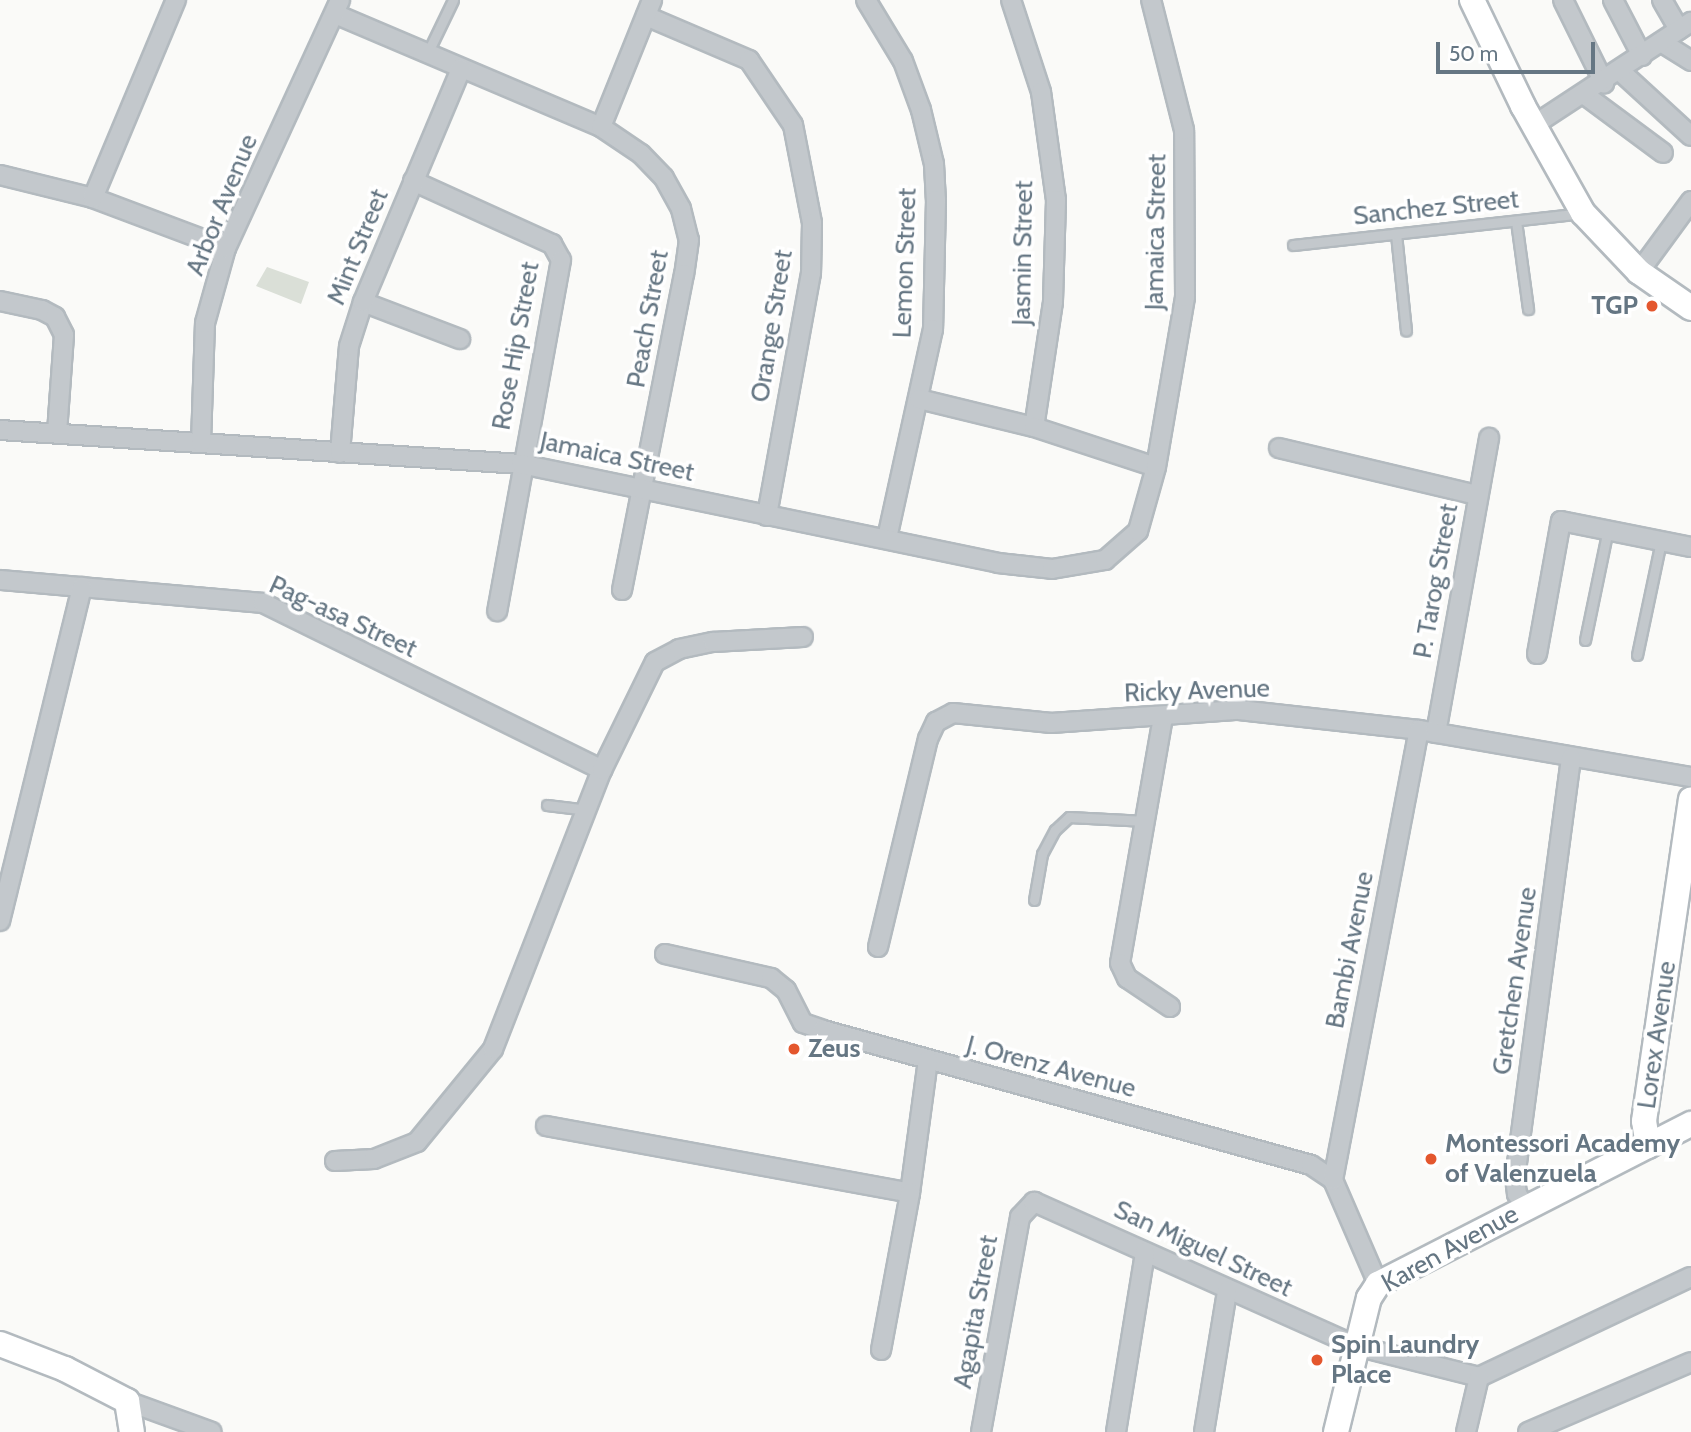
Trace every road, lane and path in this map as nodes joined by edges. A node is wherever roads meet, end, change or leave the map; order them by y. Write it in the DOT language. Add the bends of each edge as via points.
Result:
graph roads {
  1 [pos="176,0"];
  2 [pos="453,0"];
  3 [pos="866,0"];
  4 [pos="1011,0"];
  5 [pos="1151,0"];
  6 [pos="1472,0"];
  7 [pos="1563,0"];
  8 [pos="1613,0"];
  9 [pos="1662,0"];
  10 [pos="338,7"];
  11 [pos="649,8"];
  12 [pos="1685,26"];
  13 [pos="1661,42"];
  14 [pos="427,54"];
  15 [pos="1642,56"];
  16 [pos="1691,61"];
  17 [pos="461,69"];
  18 [pos="1620,71"];
  19 [pos="1604,83"];
  20 [pos="1585,95"];
  21 [pos="1534,125"];
  22 [pos="601,127"];
  23 [pos="1691,136"];
  24 [pos="1663,153"];
  25 [pos="0,175"];
  26 [pos="413,181"];
  27 [pos="93,198"];
  28 [pos="1691,201"];
  29 [pos="1583,213"];
  30 [pos="1516,221"];
  31 [pos="1396,234"];
  32 [pos="1293,245"];
  33 [pos="226,248"];
  34 [pos="1639,272"];
  35 [pos="0,301"];
  36 [pos="363,302"];
  37 [pos="1691,308"];
  38 [pos="1528,309"];
  39 [pos="1406,330"];
  40 [pos="460,339"];
  41 [pos="919,399"];
  42 [pos="1034,427"];
  43 [pos="0,430"];
  44 [pos="57,433"];
  45 [pos="1489,438"];
  46 [pos="201,443"];
  47 [pos="1279,448"];
  48 [pos="340,453"];
  49 [pos="521,464"];
  50 [pos="1156,467"];
  51 [pos="645,489"];
  52 [pos="1477,495"];
  53 [pos="767,516"];
  54 [pos="1608,529"];
  55 [pos="887,538"];
  56 [pos="1661,541"];
  57 [pos="1691,547"];
  58 [pos="0,580"];
  59 [pos="82,587"];
  60 [pos="622,590"];
  61 [pos="497,611"];
  62 [pos="803,637"];
  63 [pos="1585,640"];
  64 [pos="1537,654"];
  65 [pos="1637,654"];
  66 [pos="1163,717"];
  67 [pos="1427,731"];
  68 [pos="1571,758"];
  69 [pos="602,770"];
  70 [pos="1691,777"];
  71 [pos="1691,799"];
  72 [pos="547,805"];
  73 [pos="587,810"];
  74 [pos="1146,821"];
  75 [pos="1034,900"];
  76 [pos="0,921"];
  77 [pos="878,947"];
  78 [pos="665,954"];
  79 [pos="1170,1007"];
  80 [pos="928,1060"];
  81 [pos="1691,1124"];
  82 [pos="546,1126"];
  83 [pos="1648,1146"];
  84 [pos="335,1161"];
  85 [pos="1333,1180"];
  86 [pos="910,1193"];
  87 [pos="1028,1204"];
  88 [pos="1526,1207"];
  89 [pos="1145,1252"];
  90 [pos="1691,1277"];
  91 [pos="1378,1284"];
  92 [pos="1227,1291"];
  93 [pos="0,1344"];
  94 [pos="1356,1346"];
  95 [pos="881,1350"];
  96 [pos="1691,1362"];
  97 [pos="1479,1377"];
  98 [pos="127,1401"];
  99 [pos="132,1432"];
  100 [pos="212,1432"];
  101 [pos="981,1432"];
  102 [pos="1116,1432"];
  103 [pos="1204,1432"];
  104 [pos="1336,1432"];
  105 [pos="1466,1432"];
  106 [pos="1528,1432"];
  1 -- 27 [label="street"];
  2 -- 14 [label="lane"];
  3 -- 41 [label="street, Lemon Street" via="903,61 934,164 933,329"];
  4 -- 42 [label="street, Jasmin Street" via="1041,92 1056,200 1053,302"];
  5 -- 50 [label="street, Jamaica Street" via="1174,80 1184,144 1185,297"];
  6 -- 21 [label="street"];
  7 -- 19 [label="street"];
  8 -- 15 [label="street"];
  9 -- 12 [label="street"];
  10 -- 14 [label="street, Peach Street"];
  10 -- 33 [label="street, Arbor Avenue"];
  11 -- 22 [label="street"];
  11 -- 53 [label="street, Orange Street" via="749,60 793,125 812,223 811,273"];
  12 -- 13 [label="street"];
  13 -- 15 [label="street"];
  13 -- 16 [label="street"];
  14 -- 17 [label="street, Peach Street"];
  15 -- 18 [label="street"];
  17 -- 22 [label="street, Peach Street"];
  17 -- 26 [label="street, Mint Street"];
  18 -- 19 [label="street"];
  18 -- 23 [label="street"];
  19 -- 20 [label="street"];
  20 -- 21 [label="street"];
  20 -- 24 [label="street"];
  21 -- 29 [label="street"];
  22 -- 51 [label="street, Peach Street" via="664,178 681,209 689,240"];
  25 -- 27 [label="street"];
  26 -- 36 [label="street, Mint Street"];
  26 -- 49 [label="street, Rose Hip Street" via="559,251"];
  27 -- 33 [label="street"];
  28 -- 34 [label="street"];
  29 -- 30 [label="lane, Sanchez Street"];
  29 -- 34 [label="street"];
  30 -- 31 [label="lane, Sanchez Street"];
  30 -- 38 [label="lane"];
  31 -- 32 [label="lane, Sanchez Street"];
  31 -- 39 [label="lane"];
  33 -- 46 [label="street, Arbor Avenue" via="205,323"];
  34 -- 37 [label="street"];
  35 -- 44 [label="street" via="42,310 55,317 64,335"];
  36 -- 40 [label="street"];
  36 -- 48 [label="street, Mint Street" via="349,346"];
  41 -- 42 [label="street"];
  41 -- 55 [label="street, Lemon Street"];
  42 -- 50 [label="street"];
  43 -- 44 [label="street, Jamaica Street"];
  44 -- 46 [label="street, Jamaica Street"];
  45 -- 52 [label="street, P. Tarog Street"];
  46 -- 48 [label="street, Jamaica Street"];
  47 -- 52 [label="street"];
  48 -- 49 [label="street, Jamaica Street"];
  49 -- 51 [label="street, Jamaica Street"];
  49 -- 61 [label="street, Rose Hip Street"];
  50 -- 55 [label="street, Jamaica Street" via="1138,531 1105,561 1052,569 998,563"];
  51 -- 53 [label="street, Jamaica Street"];
  51 -- 60 [label="street, Peach Street"];
  52 -- 67 [label="street, P. Tarog Street"];
  53 -- 55 [label="street, Jamaica Street"];
  54 -- 56 [label="street"];
  54 -- 63 [label="lane"];
  54 -- 64 [label="street" via="1568,520 1558,526"];
  56 -- 57 [label="street"];
  56 -- 65 [label="lane"];
  58 -- 59 [label="street, Pag-asa Street"];
  59 -- 69 [label="street, Pag-asa Street" via="263,603"];
  59 -- 76 [label="street"];
  62 -- 69 [label="street" via="713,642 680,649 655,662"];
  66 -- 67 [label="street, Ricky Avenue" via="1239,710"];
  66 -- 74 [label="street"];
  66 -- 77 [label="street, Ricky Avenue" via="1042,723 953,713 936,722"];
  67 -- 68 [label="street, Ricky Avenue"];
  67 -- 85 [label="street, Bambi Avenue"];
  68 -- 70 [label="street, Ricky Avenue"];
  68 -- 88 [label="street, Gretchen Avenue" via="1515,1178 1517,1194"];
  69 -- 73 [label="street"];
  71 -- 83 [label="street, Lorex Avenue" via="1644,1121"];
  72 -- 73 [label="lane"];
  73 -- 84 [label="street" via="493,1049 417,1142 374,1159"];
  74 -- 75 [label="lane" via="1069,817 1055,830 1042,854"];
  74 -- 79 [label="street" via="1120,963 1127,978"];
  78 -- 80 [label="street, J. Orenz Avenue" via="771,978 786,990 803,1023"];
  80 -- 85 [label="street, J. Orenz Avenue" via="1311,1165"];
  80 -- 86 [label="street"];
  81 -- 83 [label="street, Karen Avenue"];
  82 -- 86 [label="street"];
  83 -- 88 [label="street, Karen Avenue"];
  85 -- 91 [label="street"];
  86 -- 95 [label="street"];
  87 -- 89 [label="street, San Miguel Street" via="1041,1203"];
  87 -- 101 [label="street, Agapita Street" via="1020,1217"];
  88 -- 91 [label="street, Karen Avenue"];
  89 -- 92 [label="street, San Miguel Street"];
  89 -- 102 [label="street"];
  90 -- 97 [label="street"];
  91 -- 94 [label="street, Karen Avenue" via="1369,1298"];
  92 -- 94 [label="street, San Miguel Street"];
  92 -- 103 [label="street"];
  93 -- 98 [label="street" via="65,1368"];
  94 -- 97 [label="street, San Miguel Street"];
  94 -- 104 [label="street, Karen Avenue"];
  96 -- 106 [label="street"];
  97 -- 105 [label="street"];
  98 -- 99 [label="street"];
  98 -- 100 [label="street"];
}
